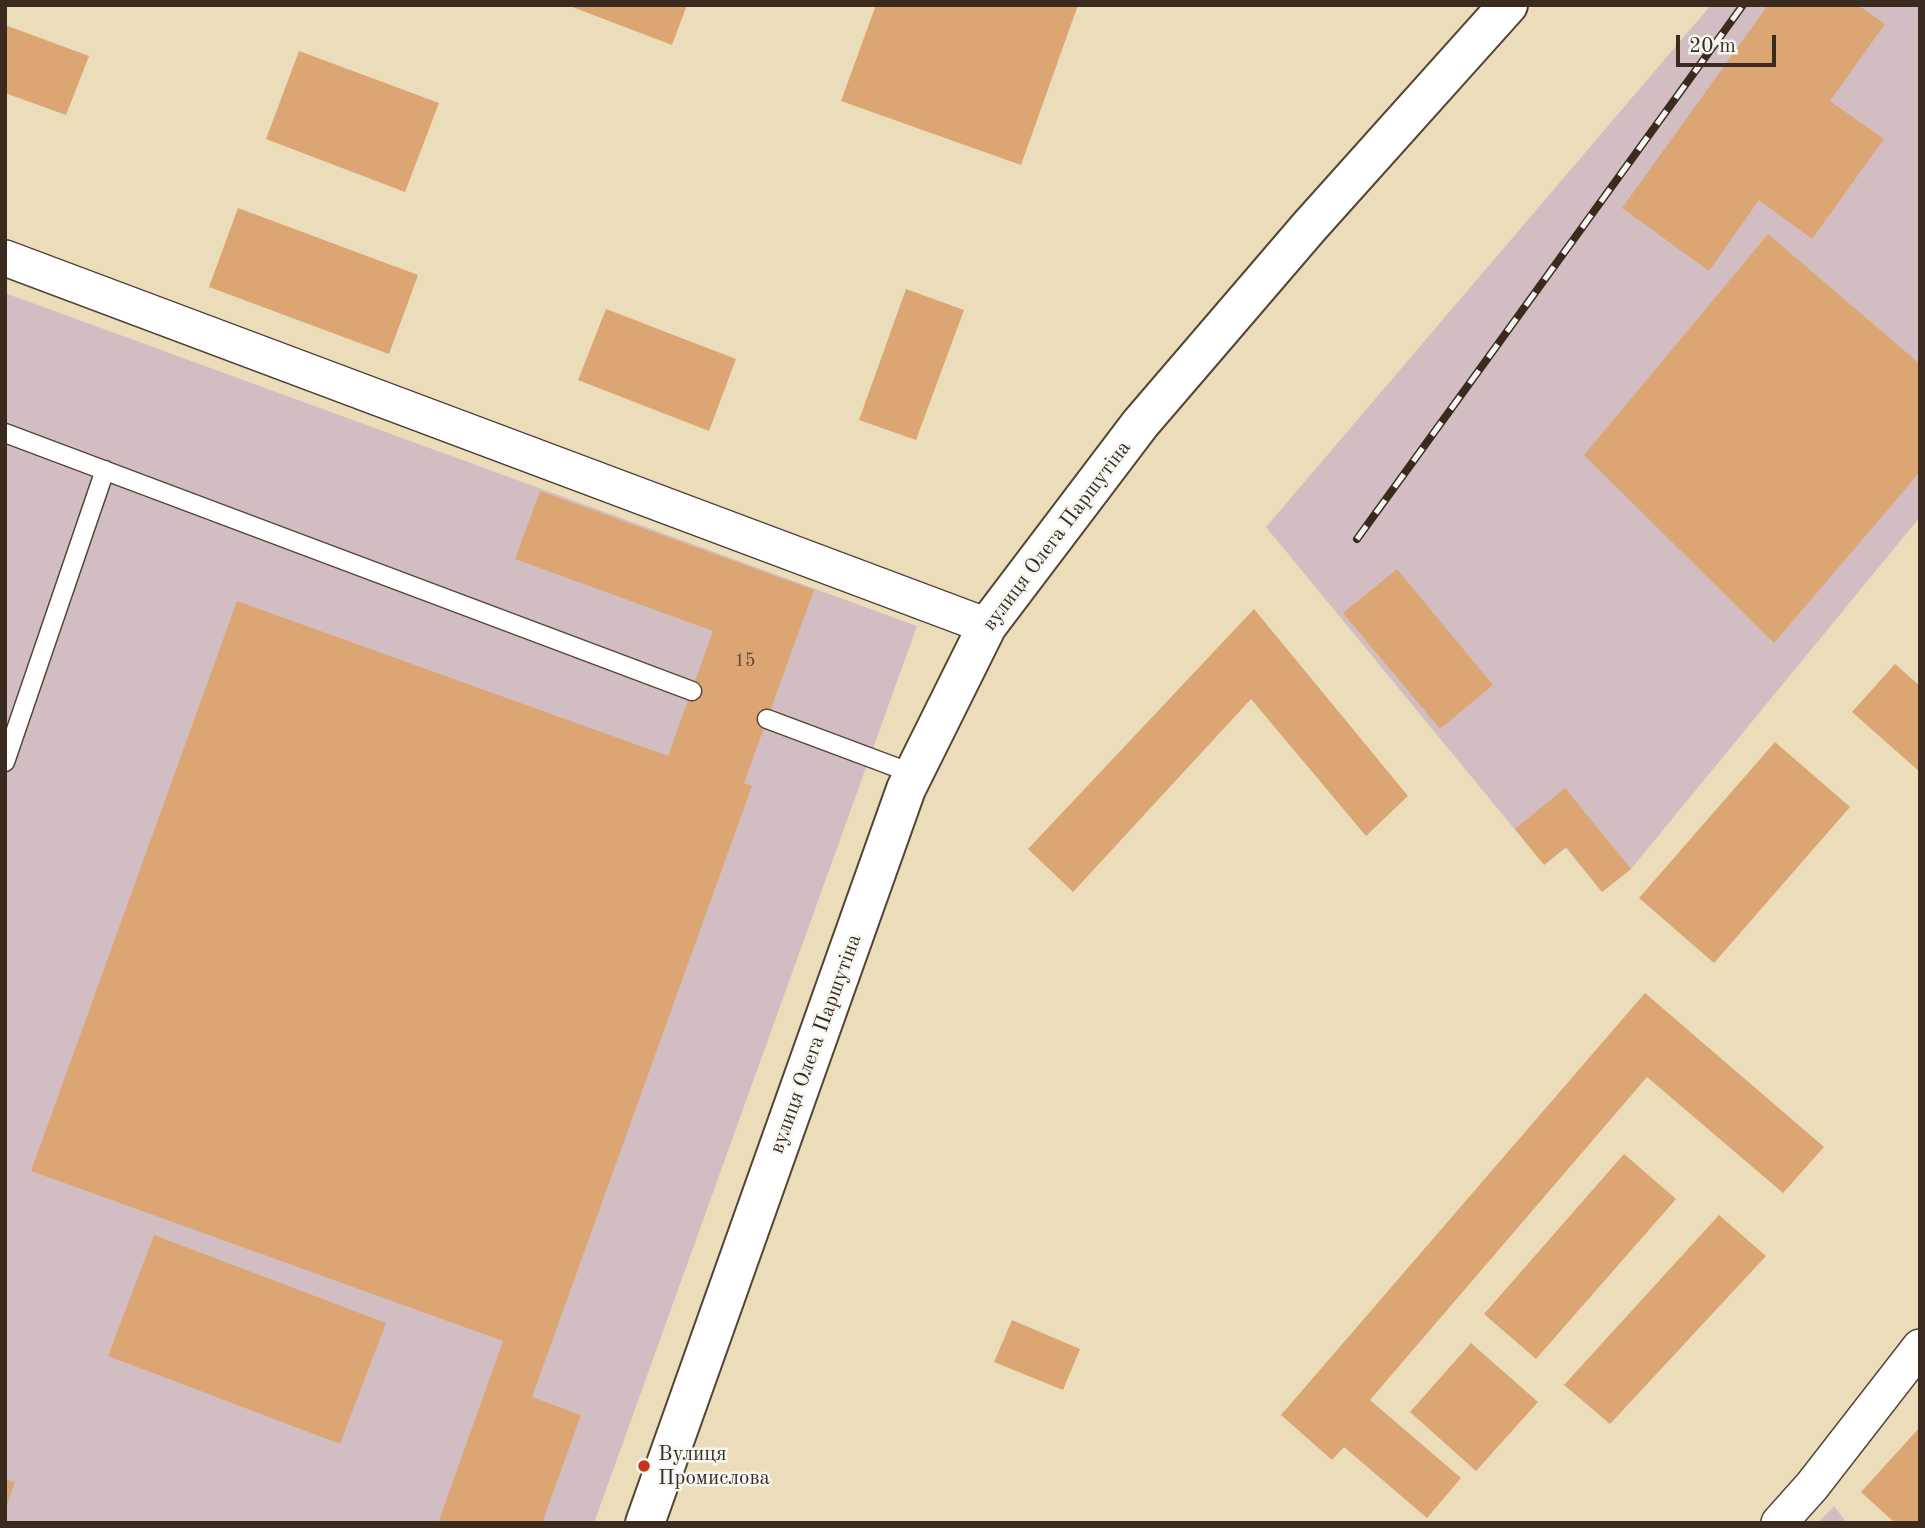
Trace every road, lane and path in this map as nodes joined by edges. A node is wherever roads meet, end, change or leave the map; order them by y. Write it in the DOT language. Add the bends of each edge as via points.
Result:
graph roads {
  1 [pos="1508,5"];
  2 [pos="5,258"];
  3 [pos="5,433"];
  4 [pos="105,470"];
  5 [pos="986,626"];
  6 [pos="692,691"];
  7 [pos="767,719"];
  8 [pos="5,762"];
  9 [pos="914,774"];
  10 [pos="1920,1347"];
  11 [pos="645,1523"];
  12 [pos="1779,1523"];
  1 -- 5 [label="street, вулиця Олега Паршутіна" via="1140,424"];
  2 -- 5 [label="street"];
  3 -- 4 [label="lane"];
  4 -- 6 [label="lane"];
  4 -- 8 [label="lane"];
  5 -- 9 [label="street, вулиця Олега Паршутіна"];
  7 -- 9 [label="lane"];
  9 -- 11 [label="street, вулиця Олега Паршутіна"];
  10 -- 12 [label="street"];
}
